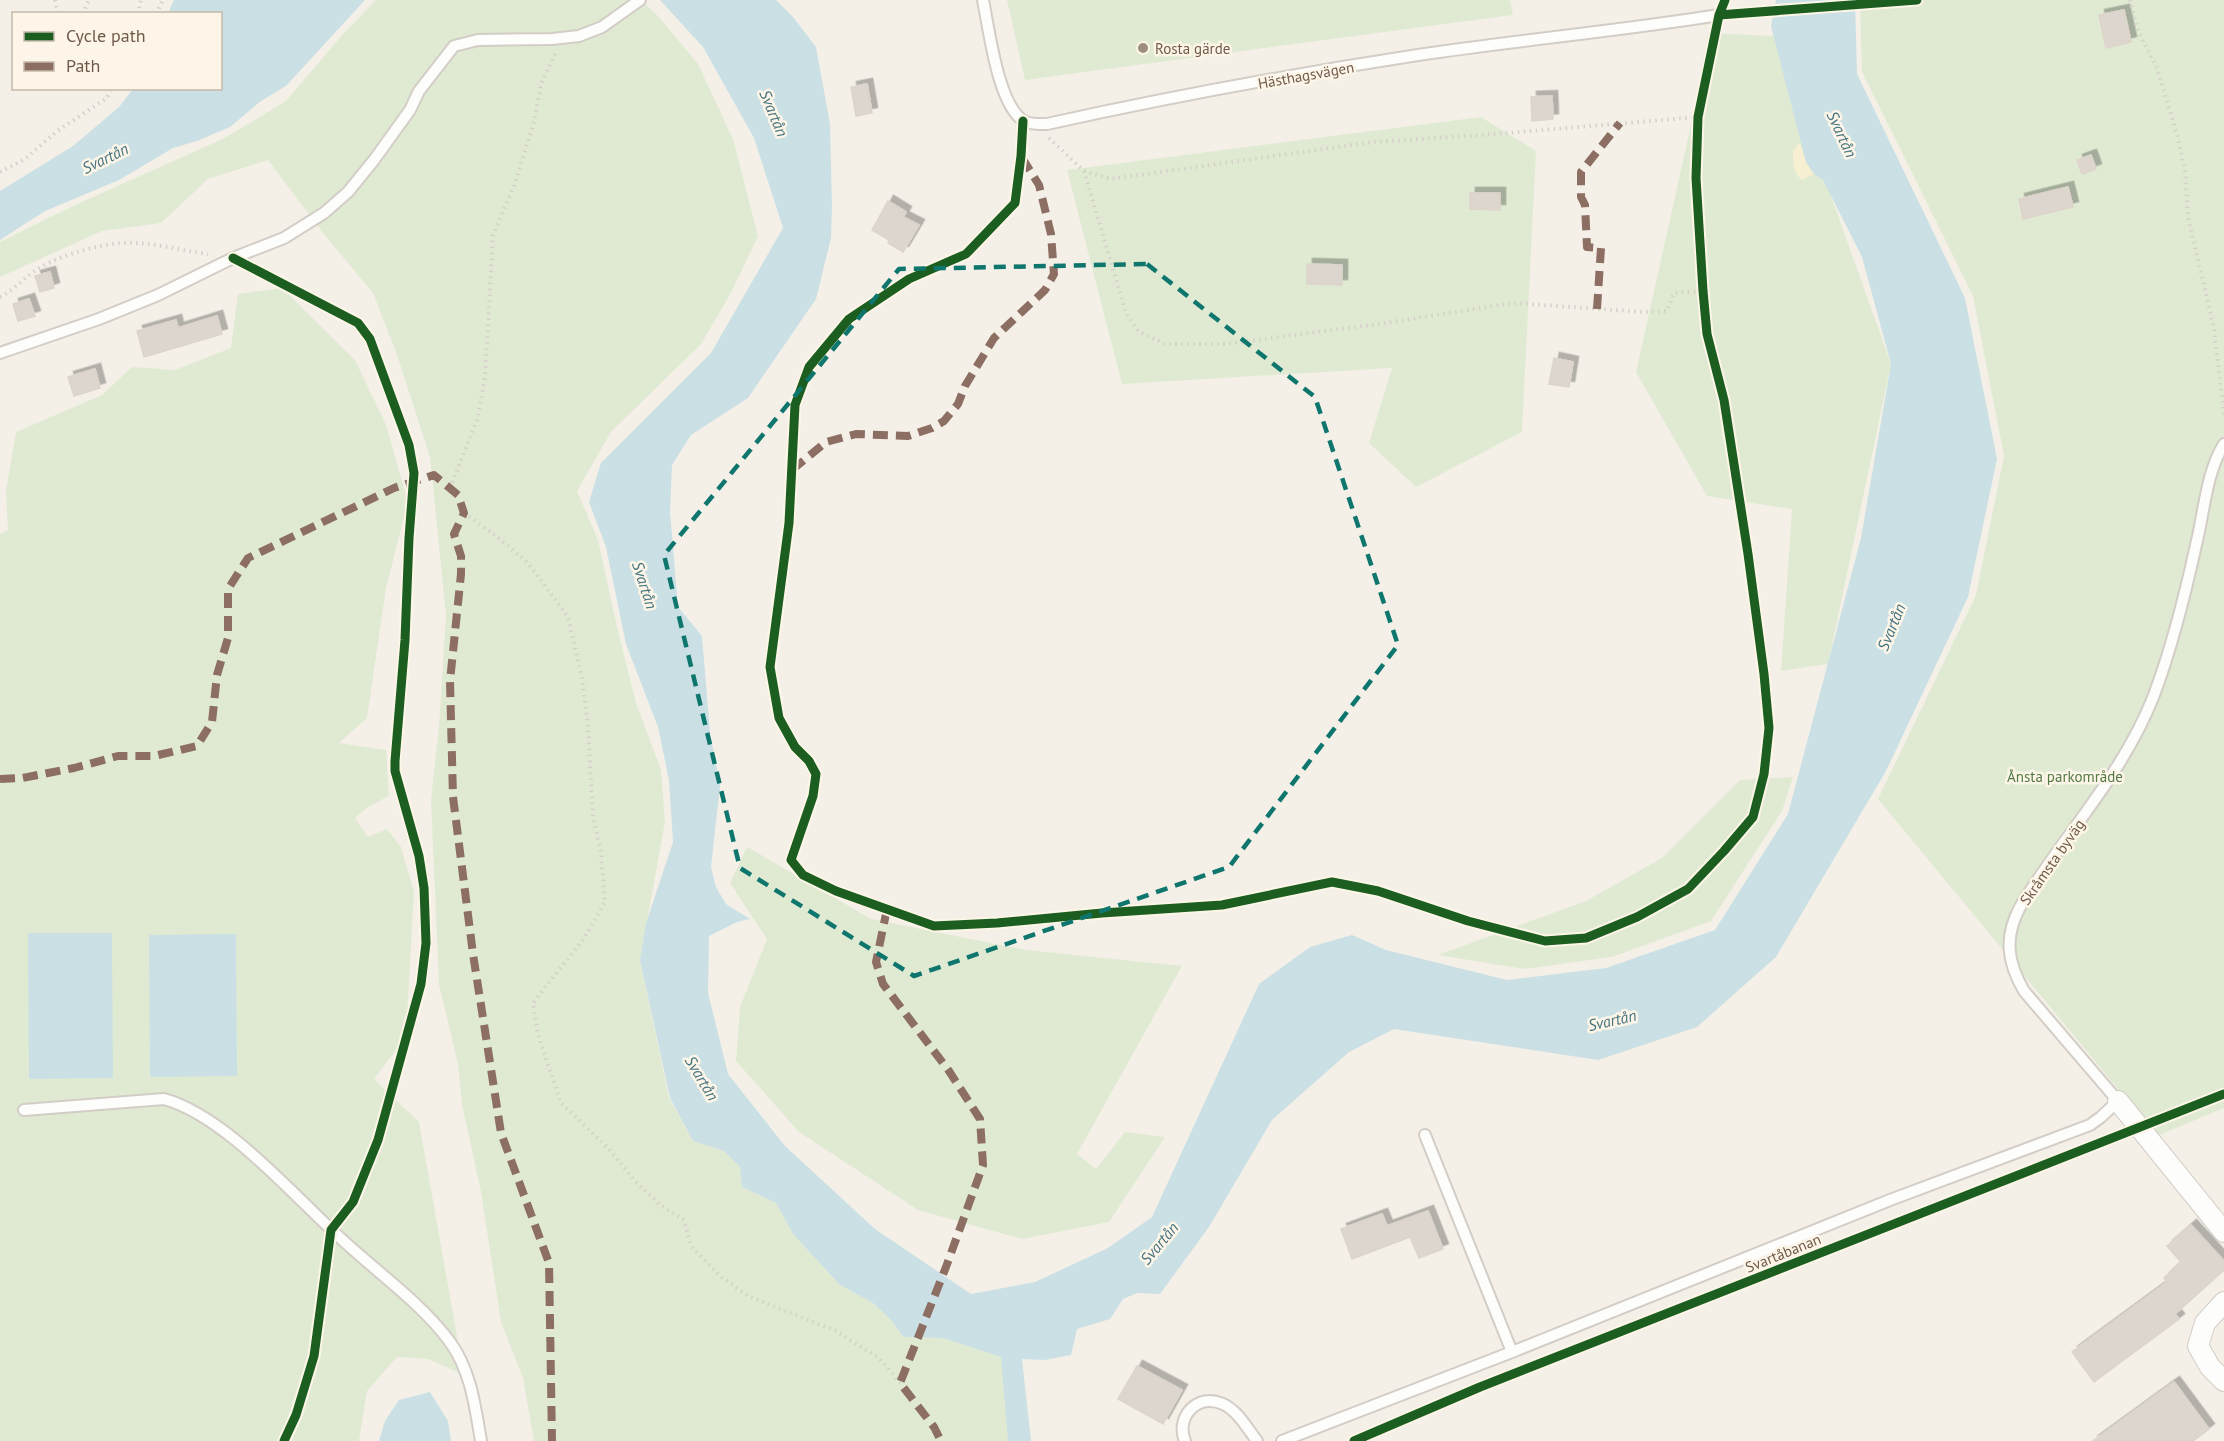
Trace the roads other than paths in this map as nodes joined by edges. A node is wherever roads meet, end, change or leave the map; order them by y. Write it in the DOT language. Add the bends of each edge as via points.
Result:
graph roads {
  1 [pos="983,0"];
  2 [pos="638,2"];
  3 [pos="1719,15"];
  4 [pos="0,353"];
  5 [pos="2224,444"];
  6 [pos="2118,1101"];
  7 [pos="24,1110"];
  8 [pos="1425,1135"];
  9 [pos="2224,1232"];
  10 [pos="2224,1302"];
  11 [pos="1512,1352"];
  12 [pos="2224,1381"];
  13 [pos="481,1441"];
  14 [pos="1185,1441"];
  15 [pos="1257,1441"];
  16 [pos="1282,1441"];
  1 -- 3 [label="lane, Hästhagsvägen" via="1002,89 1023,121 1034,124 1418,55"];
  2 -- 4 [label="lane" via="602,27 579,36 478,39 454,46 419,91 394,134 348,192 324,213 284,238 158,295"];
  5 -- 6 [label="lane, Skråmsta byväg" via="2216,459 2164,664 2143,721 2103,790 2030,891 2010,931 2010,959 2024,991"];
  6 -- 9 [label="street, Skråmsta byväg"];
  6 -- 11 [label="lane" via="2090,1125 1890,1200"];
  7 -- 13 [label="lane" via="164,1099 197,1112 279,1179 450,1341 469,1379"];
  8 -- 11 [label="lane"];
  10 -- 12 [label="street" via="2205,1323 2198,1346"];
  11 -- 16 [label="lane"];
  14 -- 15 [label="lane" via="1181,1432 1183,1418 1194,1406 1208,1401 1222,1403 1237,1413"];
}
